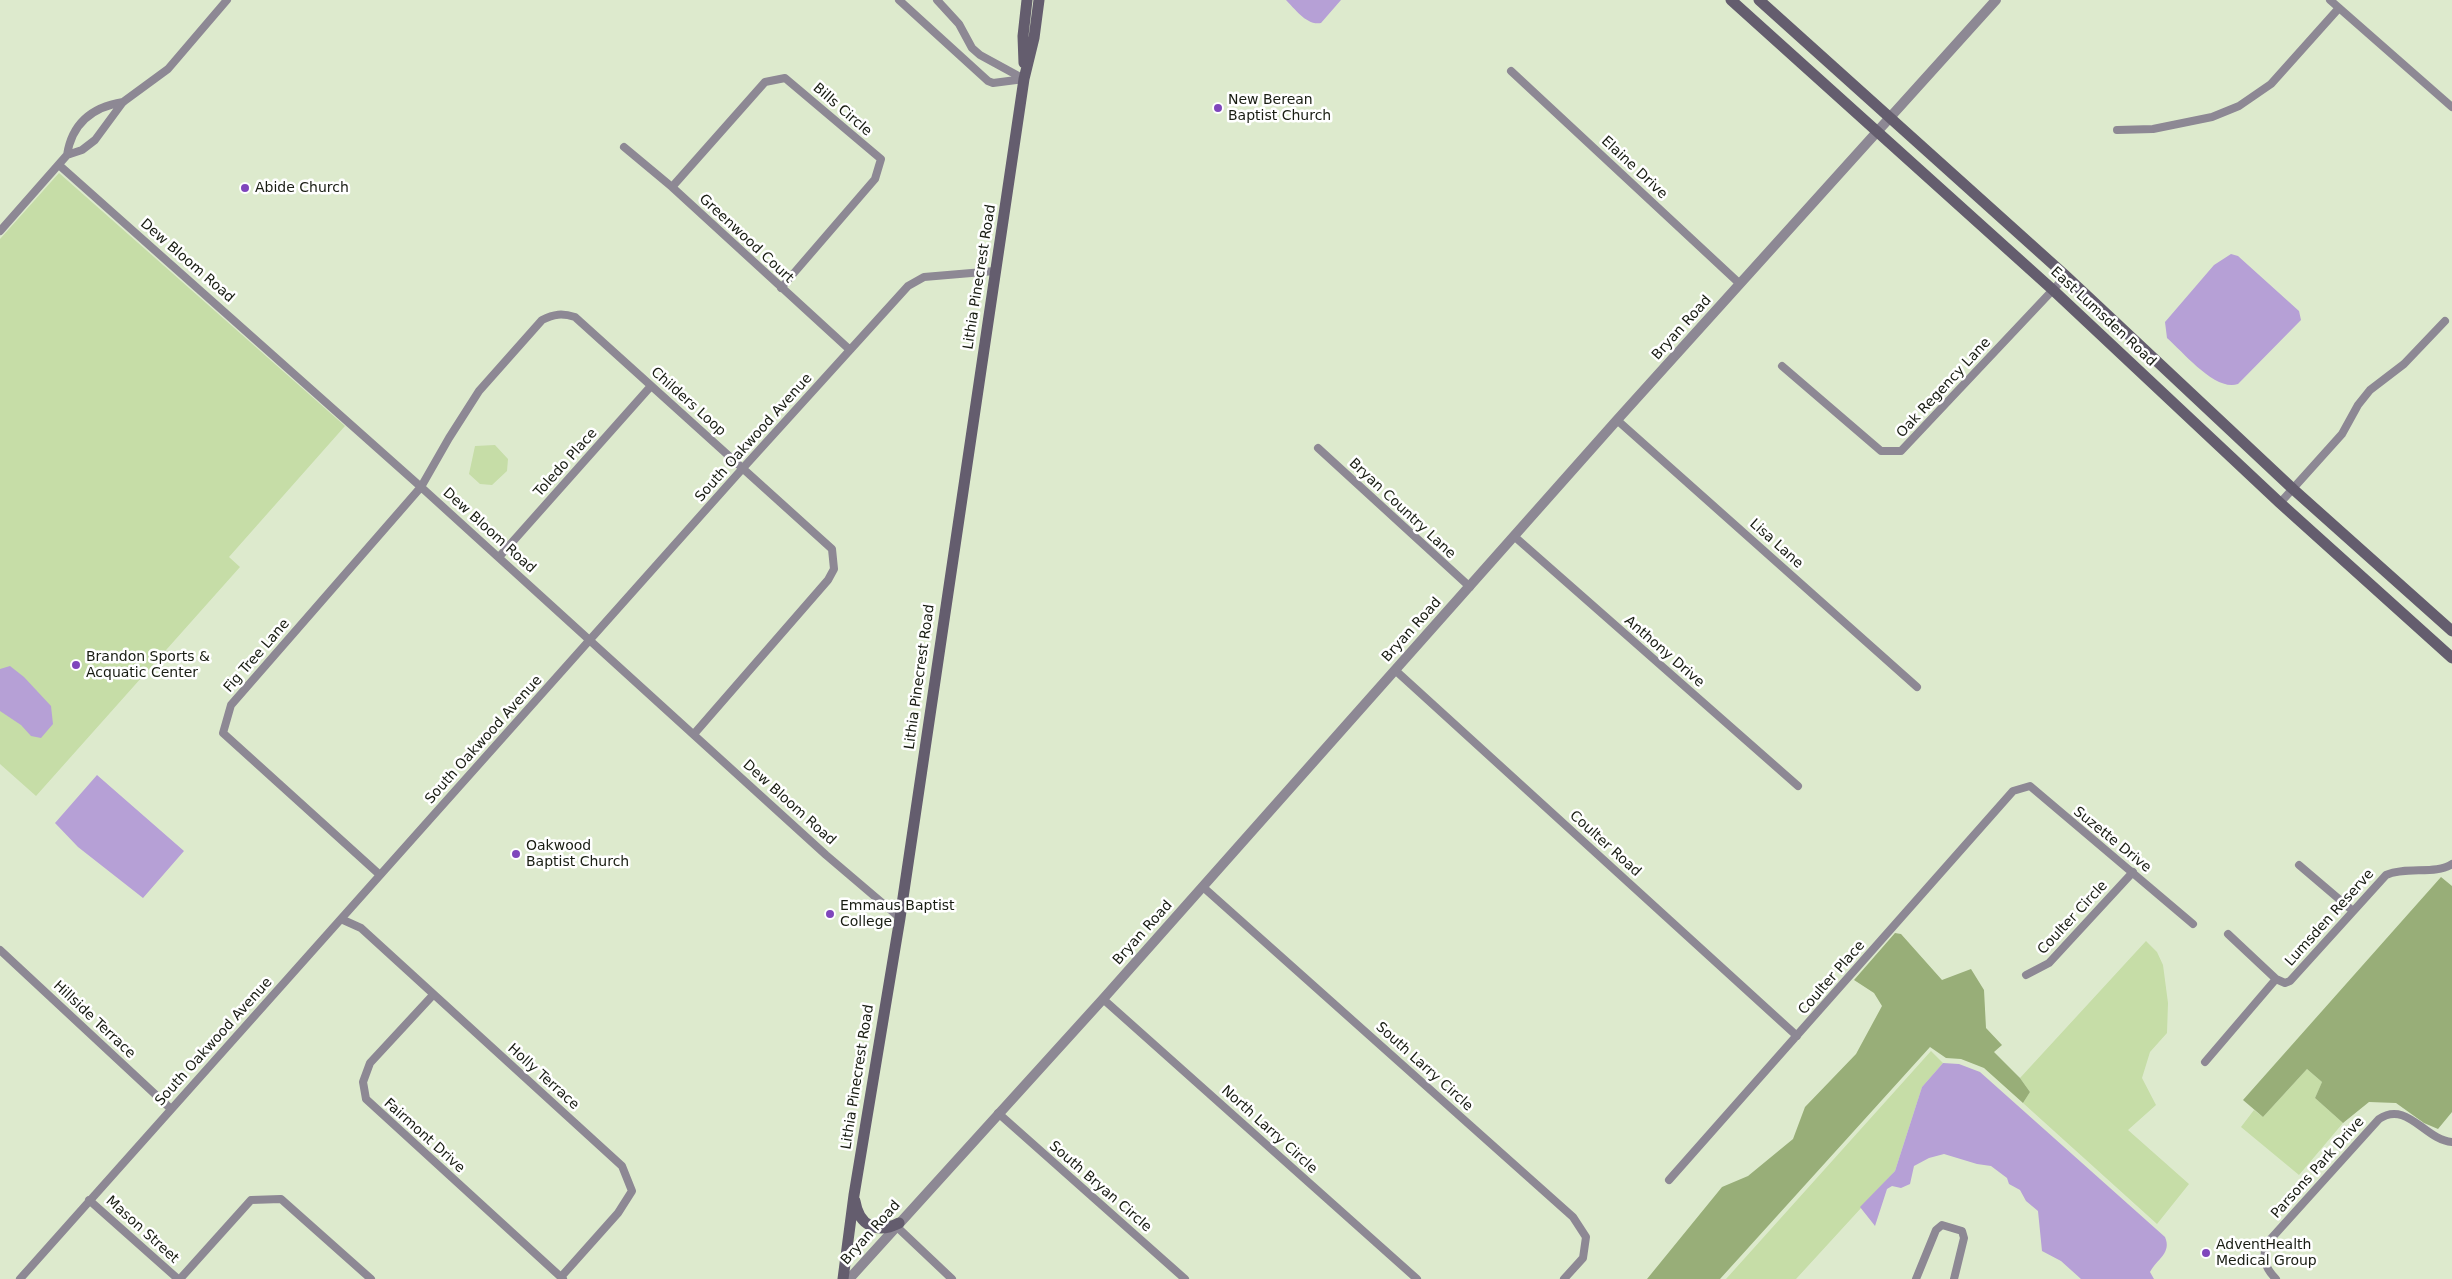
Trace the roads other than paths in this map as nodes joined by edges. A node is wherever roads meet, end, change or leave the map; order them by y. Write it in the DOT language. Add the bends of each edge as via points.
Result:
graph roads {
  1 [pos="227,0"];
  2 [pos="899,0"];
  3 [pos="937,0"];
  4 [pos="1027,0"];
  5 [pos="1039,0"];
  6 [pos="1731,0"];
  7 [pos="1759,0"];
  8 [pos="1996,0"];
  9 [pos="2330,0"];
  10 [pos="2339,8"];
  11 [pos="1511,71"];
  12 [pos="1024,79"];
  13 [pos="123,102"];
  14 [pos="2452,107"];
  15 [pos="1891,118"];
  16 [pos="2117,130"];
  17 [pos="1878,132"];
  18 [pos="624,147"];
  19 [pos="67,156"];
  20 [pos="59,165"];
  21 [pos="672,187"];
  22 [pos="0,231"];
  23 [pos="995,272"];
  24 [pos="2066,276"];
  25 [pos="1740,284"];
  26 [pos="781,288"];
  27 [pos="2053,290"];
  28 [pos="2445,320"];
  29 [pos="850,350"];
  30 [pos="1782,366"];
  31 [pos="652,386"];
  32 [pos="1617,420"];
  33 [pos="1318,448"];
  34 [pos="743,468"];
  35 [pos="422,487"];
  36 [pos="2293,489"];
  37 [pos="2280,503"];
  38 [pos="1515,537"];
  39 [pos="499,558"];
  40 [pos="1470,587"];
  41 [pos="2452,631"];
  42 [pos="590,640"];
  43 [pos="2452,658"];
  44 [pos="1395,670"];
  45 [pos="1918,687"];
  46 [pos="694,734"];
  47 [pos="1798,786"];
  48 [pos="2013,791"];
  49 [pos="2452,864"];
  50 [pos="2299,865"];
  51 [pos="2133,872"];
  52 [pos="380,875"];
  53 [pos="1203,887"];
  54 [pos="2353,911"];
  55 [pos="900,918"];
  56 [pos="341,919"];
  57 [pos="2193,924"];
  58 [pos="2228,934"];
  59 [pos="0,950"];
  60 [pos="2026,975"];
  61 [pos="2276,979"];
  62 [pos="433,995"];
  63 [pos="1103,999"];
  64 [pos="1797,1036"];
  65 [pos="2205,1062"];
  66 [pos="170,1108"];
  67 [pos="998,1113"];
  68 [pos="2452,1142"];
  69 [pos="1668,1180"];
  70 [pos="854,1195"];
  71 [pos="89,1200"];
  72 [pos="897,1225"];
  73 [pos="562,1278"];
  74 [pos="20,1279"];
  75 [pos="179,1279"];
  76 [pos="371,1279"];
  77 [pos="843,1279"];
  78 [pos="849,1279"];
  79 [pos="952,1279"];
  80 [pos="1185,1279"];
  81 [pos="1417,1279"];
  82 [pos="1564,1279"];
  83 [pos="1916,1279"];
  84 [pos="1954,1279"];
  85 [pos="2276,1279"];
  1 -- 13 [label="street" via="168,69"];
  2 -- 12 [label="street" via="988,81"];
  3 -- 12 [label="street" via="959,24 980,56"];
  4 -- 12 [label="main road, Lithia Pinecrest Road" via="1023,36"];
  5 -- 12 [label="main road, Lithia Pinecrest Road"];
  6 -- 17 [label="main road, East Lumsden Road"];
  7 -- 15 [label="main road, East Lumsden Road"];
  8 -- 15 [label="street, Bryan Road"];
  9 -- 10 [label="street"];
  10 -- 14 [label="street"];
  10 -- 16 [label="street" via="2271,84 2239,106 2212,117 2162,127"];
  11 -- 25 [label="street, Elaine Drive"];
  12 -- 23 [label="main road, Lithia Pinecrest Road"];
  13 -- 19 [label="street" via="94,140"];
  13 -- 19 [label="street" via="105,105 93,112 69,141"];
  15 -- 17 [label="street, Bryan Road"];
  15 -- 24 [label="main road, East Lumsden Road"];
  17 -- 25 [label="street, Bryan Road"];
  17 -- 27 [label="main road, East Lumsden Road"];
  18 -- 21 [label="street, Greenwood Court"];
  19 -- 20 [label="street"];
  20 -- 22 [label="street"];
  20 -- 35 [label="street, Dew Bloom Road"];
  21 -- 26 [label="street, Greenwood Court"];
  21 -- 26 [label="street, Bills Circle" via="765,82 786,78 881,160 875,179"];
  23 -- 29 [label="street, South Oakwood Avenue" via="924,277 908,286"];
  23 -- 55 [label="main road, Lithia Pinecrest Road"];
  24 -- 27 [label="street, Oak Regency Lane"];
  24 -- 36 [label="main road, East Lumsden Road"];
  25 -- 32 [label="street, Bryan Road"];
  26 -- 29 [label="street, Greenwood Court"];
  27 -- 30 [label="street, Oak Regency Lane" via="1902,451 1881,451"];
  27 -- 37 [label="main road, East Lumsden Road"];
  28 -- 36 [label="street" via="2412,356 2363,397 2342,434"];
  29 -- 34 [label="street, South Oakwood Avenue"];
  31 -- 34 [label="street, Childers Loop"];
  31 -- 35 [label="street, Childers Loop" via="575,317 563,313 552,315 542,320 479,391"];
  31 -- 39 [label="street, Toledo Place"];
  32 -- 38 [label="street, Bryan Road"];
  32 -- 45 [label="street, Lisa Lane"];
  33 -- 40 [label="street, Bryan Country Lane"];
  34 -- 42 [label="street, South Oakwood Avenue"];
  34 -- 46 [label="street, Childers Loop" via="832,549 834,569 828,580"];
  35 -- 39 [label="street, Dew Bloom Road"];
  35 -- 52 [label="street, Fig Tree Lane" via="231,705 223,733"];
  36 -- 37 [label="street"];
  36 -- 41 [label="main road, East Lumsden Road"];
  37 -- 43 [label="main road, East Lumsden Road"];
  38 -- 40 [label="street, Bryan Road"];
  38 -- 47 [label="street, Anthony Drive"];
  39 -- 42 [label="street, Dew Bloom Road"];
  40 -- 44 [label="street, Bryan Road"];
  42 -- 46 [label="street, Dew Bloom Road"];
  42 -- 52 [label="street, South Oakwood Avenue"];
  44 -- 53 [label="street, Bryan Road"];
  44 -- 64 [label="street, Coulter Road"];
  46 -- 55 [label="street, Dew Bloom Road"];
  48 -- 51 [label="street, Suzette Drive" via="2030,786"];
  48 -- 64 [label="street, Coulter Place"];
  49 -- 54 [label="street, Lumsden Reserve" via="2386,875"];
  50 -- 54 [label="street"];
  51 -- 57 [label="street, Suzette Drive"];
  51 -- 60 [label="street, Coulter Circle" via="2049,963"];
  52 -- 56 [label="street, South Oakwood Avenue"];
  53 -- 63 [label="street, Bryan Road"];
  53 -- 82 [label="street, South Larry Circle" via="1573,1217 1586,1237 1583,1258"];
  54 -- 61 [label="street, Lumsden Reserve" via="2290,981 2285,983"];
  55 -- 70 [label="main road, Lithia Pinecrest Road"];
  56 -- 62 [label="street, Holly Terrace" via="361,928"];
  56 -- 66 [label="street, South Oakwood Avenue"];
  58 -- 61 [label="street"];
  59 -- 66 [label="street, Hillside Terrace"];
  61 -- 65 [label="street, Lumsden Reserve"];
  62 -- 73 [label="street, Holly Terrace" via="622,1166 632,1191 618,1213"];
  62 -- 73 [label="street, Fairmont Drive" via="370,1063 363,1082 366,1099"];
  63 -- 67 [label="street, Bryan Road"];
  63 -- 81 [label="street, North Larry Circle"];
  64 -- 69 [label="street, Coulter Place"];
  66 -- 71 [label="street, South Oakwood Avenue"];
  67 -- 72 [label="street, Bryan Road"];
  67 -- 80 [label="street, South Bryan Circle"];
  68 -- 85 [label="street, Parsons Park Drive" via="2430,1136 2400,1114 2388,1114 2379,1119 2268,1242 2265,1262"];
  70 -- 72 [label="main road" via="858,1212 871,1226 884,1229"];
  70 -- 77 [label="main road, Lithia Pinecrest Road"];
  71 -- 74 [label="street, South Oakwood Avenue"];
  71 -- 75 [label="street, Mason Street"];
  72 -- 78 [label="street, Bryan Road"];
  72 -- 79 [label="street"];
  75 -- 76 [label="street" via="251,1200 281,1199"];
  83 -- 84 [label="street" via="1936,1230 1942,1225 1962,1231 1964,1238"];
}
